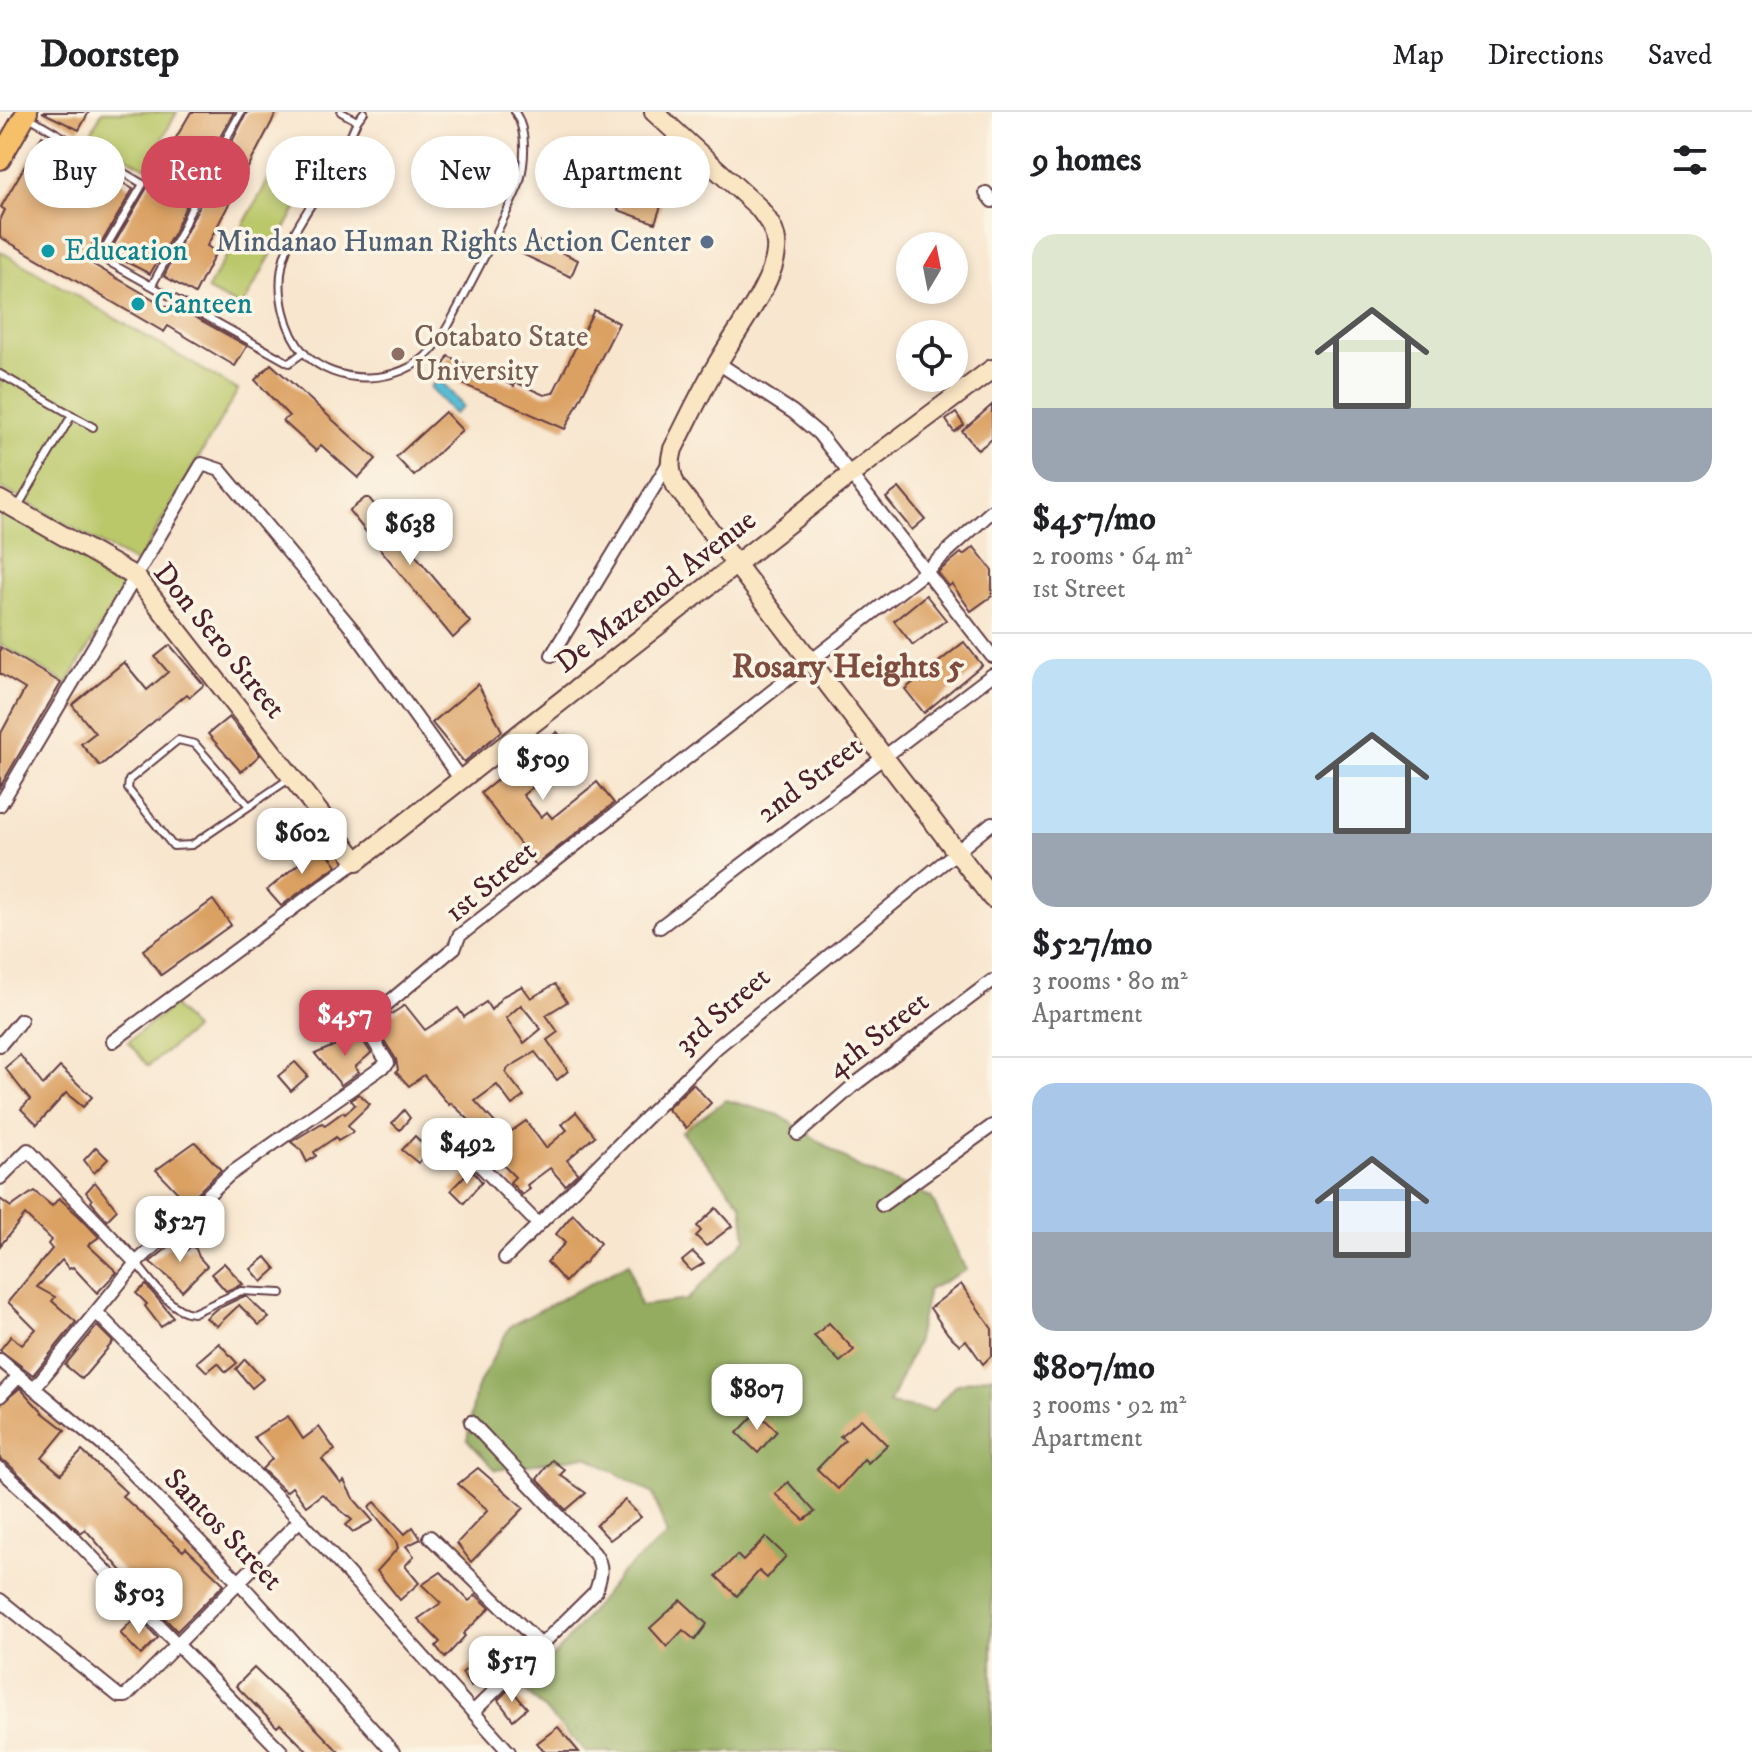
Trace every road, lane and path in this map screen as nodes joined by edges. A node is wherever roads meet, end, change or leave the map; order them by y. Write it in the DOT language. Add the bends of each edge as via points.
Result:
graph roads {
  1 [pos="241,112"];
  2 [pos="341,112"];
  3 [pos="364,112"];
  4 [pos="515,112"];
  5 [pos="654,112"];
  6 [pos="26,113"];
  7 [pos="357,121"];
  8 [pos="0,159"];
  9 [pos="152,285"];
  10 [pos="304,352"];
  11 [pos="718,363"];
  12 [pos="992,369"];
  13 [pos="0,374"];
  14 [pos="72,415"];
  15 [pos="93,427"];
  16 [pos="670,461"];
  17 [pos="850,475"];
  18 [pos="8,505"];
  19 [pos="992,511"];
  20 [pos="736,564"];
  21 [pos="926,571"];
  22 [pos="136,577"];
  23 [pos="552,655"];
  24 [pos="992,656"];
  25 [pos="810,662"];
  26 [pos="992,675"];
  27 [pos="883,757"];
  28 [pos="292,777"];
  29 [pos="461,780"];
  30 [pos="0,805"];
  31 [pos="249,806"];
  32 [pos="992,823"];
  33 [pos="955,851"];
  34 [pos="357,861"];
  35 [pos="992,898"];
  36 [pos="660,927"];
  37 [pos="992,981"];
  38 [pos="21,1020"];
  39 [pos="113,1041"];
  40 [pos="0,1045"];
  41 [pos="992,1126"];
  42 [pos="798,1134"];
  43 [pos="466,1151"];
  44 [pos="0,1178"];
  45 [pos="882,1205"];
  46 [pos="538,1224"];
  47 [pos="505,1258"];
  48 [pos="136,1263"];
  49 [pos="281,1293"];
  50 [pos="98,1314"];
  51 [pos="0,1360"];
  52 [pos="19,1376"];
  53 [pos="35,1387"];
  54 [pos="0,1396"];
  55 [pos="471,1422"];
  56 [pos="0,1469"];
  57 [pos="300,1520"];
  58 [pos="430,1537"];
  59 [pos="238,1581"];
  60 [pos="0,1600"];
  61 [pos="178,1645"];
  62 [pos="541,1645"];
  63 [pos="473,1712"];
  64 [pos="282,1752"];
  65 [pos="393,1752"];
  66 [pos="509,1752"];
  1 -- 9 [label="lane"];
  2 -- 7 [label="lane"];
  3 -- 7 [label="lane"];
  4 -- 10 [label="lane" via="524,165 519,185 429,353 410,367 374,378 325,368"];
  5 -- 11 [label="main road" via="758,207 774,232 773,267"];
  6 -- 8 [label="main road"];
  6 -- 9 [label="lane" via="143,184 100,257"];
  7 -- 10 [label="lane" via="282,264 283,308"];
  9 -- 10 [label="lane" via="289,363"];
  11 -- 16 [label="main road"];
  11 -- 17 [label="street" via="810,427"];
  12 -- 17 [label="main road, De Mazenod Avenue"];
  13 -- 14 [label="lane"];
  14 -- 15 [label="lane"];
  14 -- 18 [label="lane"];
  16 -- 20 [label="main road" via="676,486"];
  16 -- 23 [label="street"];
  17 -- 20 [label="main road, De Mazenod Avenue"];
  17 -- 21 [label="street"];
  18 -- 22 [label="main road, Don Sero Street"];
  19 -- 21 [label="street, 1st Street"];
  20 -- 25 [label="main road"];
  20 -- 29 [label="main road, De Mazenod Avenue"];
  21 -- 24 [label="street"];
  21 -- 25 [label="street, 1st Street"];
  22 -- 28 [label="main road, Don Sero Street"];
  22 -- 29 [label="street" via="202,464 220,470 354,631"];
  22 -- 30 [label="street"];
  25 -- 27 [label="main road"];
  25 -- 48 [label="street, 1st Street" via="459,936 455,947 363,1024 388,1063 229,1175"];
  26 -- 27 [label="street, 2nd Street"];
  27 -- 33 [label="main road"];
  27 -- 36 [label="street, 2nd Street"];
  28 -- 31 [label="lane"];
  28 -- 34 [label="main road, Don Sero Street"];
  29 -- 34 [label="main road, De Mazenod Avenue"];
  31 -- 31 [label="lane" via="195,744 185,740 178,740 127,785 173,846 192,845"];
  32 -- 33 [label="street, 3rd Street"];
  33 -- 35 [label="main road"];
  33 -- 46 [label="street, 3rd Street" via="716,1048"];
  34 -- 39 [label="street"];
  37 -- 42 [label="street, 4th Street"];
  38 -- 40 [label="street"];
  41 -- 45 [label="street"];
  43 -- 46 [label="street"];
  44 -- 48 [label="street" via="28,1150"];
  46 -- 47 [label="street, 3rd Street"];
  48 -- 49 [label="lane" via="177,1309 187,1313 248,1289"];
  48 -- 50 [label="street"];
  50 -- 53 [label="street"];
  50 -- 57 [label="street"];
  51 -- 52 [label="street, Santos Street"];
  52 -- 53 [label="street, Santos Street"];
  52 -- 54 [label="street"];
  53 -- 59 [label="street, Santos Street" via="117,1457"];
  55 -- 62 [label="street" via="601,1562 596,1591"];
  56 -- 61 [label="street"];
  57 -- 59 [label="street"];
  57 -- 63 [label="street"];
  58 -- 62 [label="street"];
  59 -- 61 [label="street"];
  59 -- 65 [label="street, Santos Street"];
  60 -- 61 [label="street" via="119,1696 126,1696"];
  61 -- 64 [label="street"];
  62 -- 63 [label="street"];
  63 -- 66 [label="street"];
}
